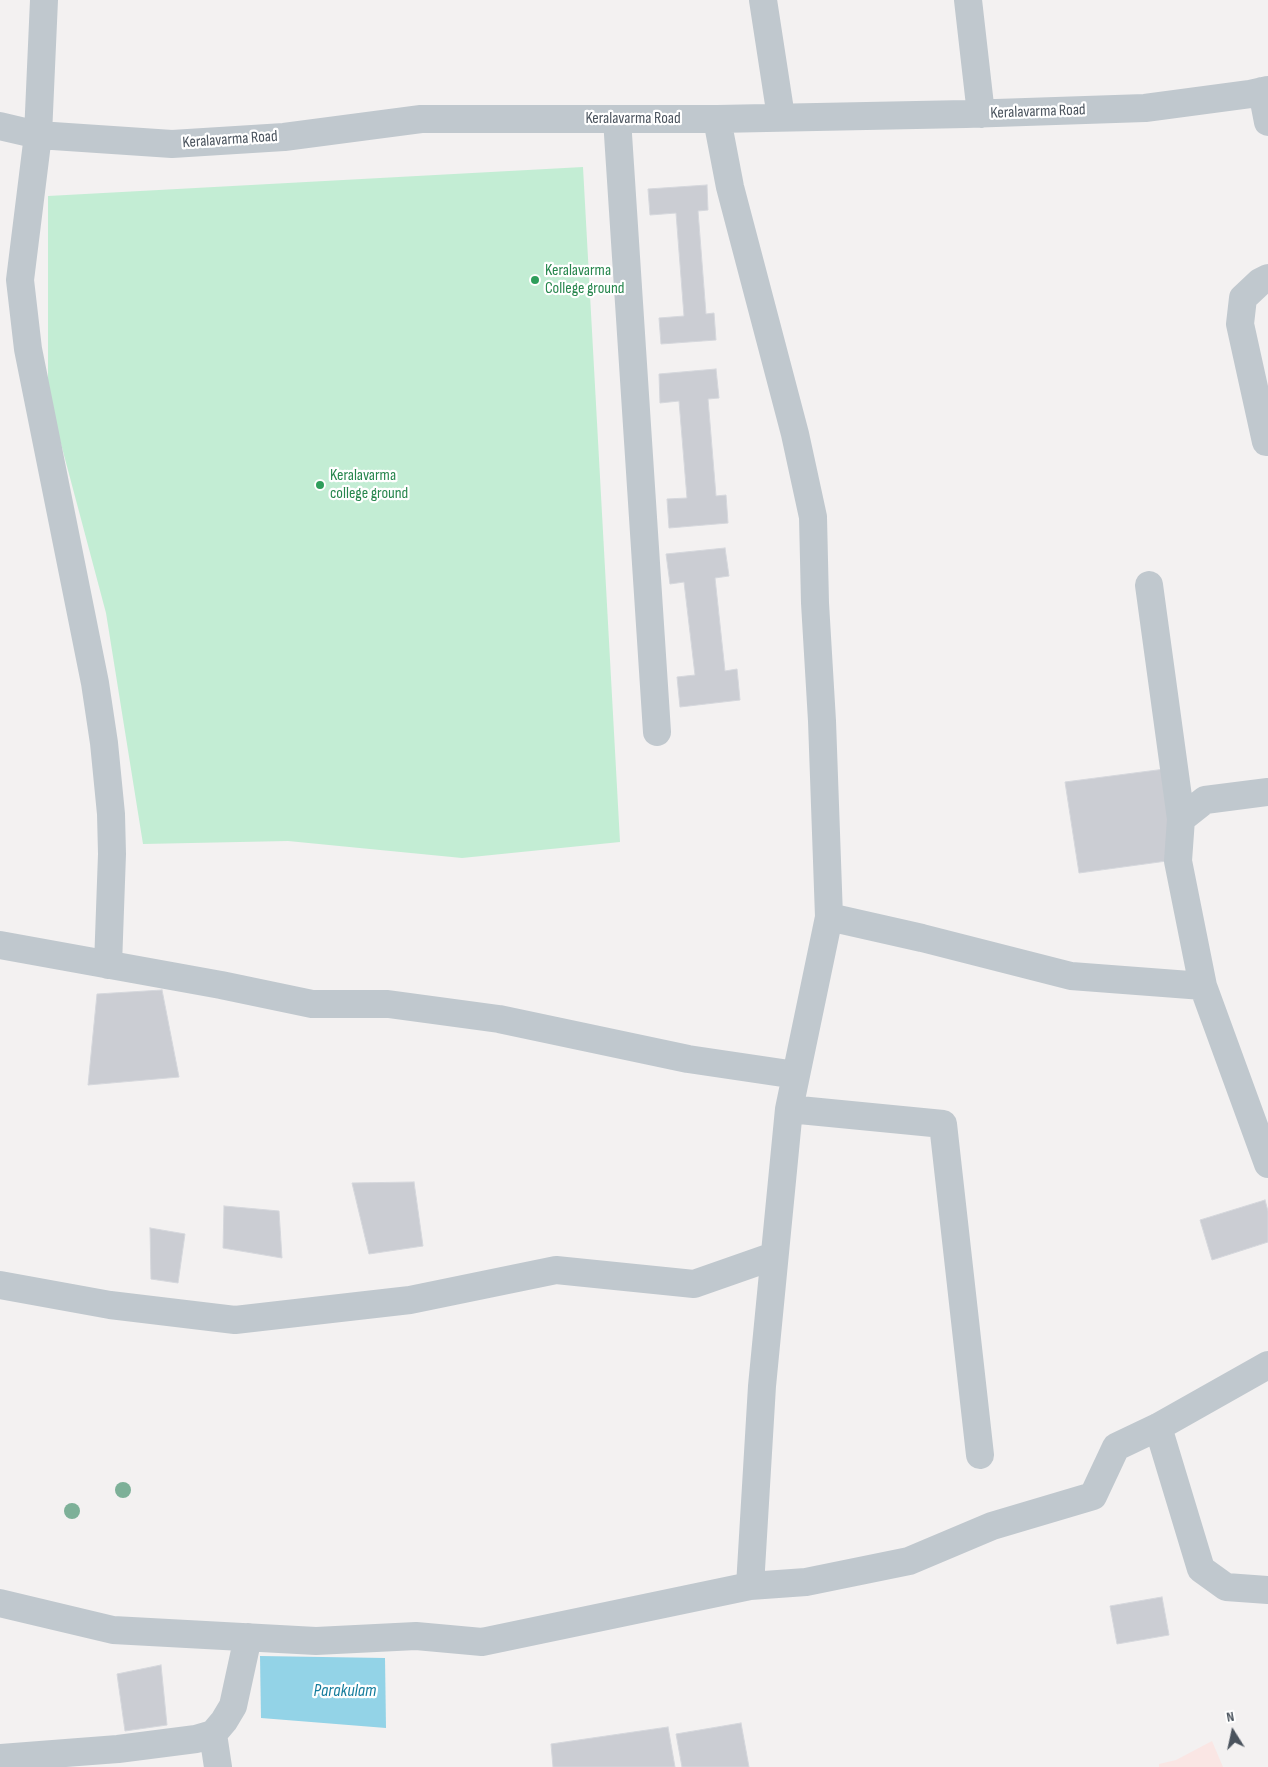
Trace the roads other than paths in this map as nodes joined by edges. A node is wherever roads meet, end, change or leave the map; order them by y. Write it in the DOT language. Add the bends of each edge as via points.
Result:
graph roads {
  1 [pos="44,0"];
  2 [pos="763,0"];
  3 [pos="968,0"];
  4 [pos="1265,90"];
  5 [pos="981,114"];
  6 [pos="781,117"];
  7 [pos="617,119"];
  8 [pos="717,119"];
  9 [pos="1268,122"];
  10 [pos="0,126"];
  11 [pos="38,134"];
  12 [pos="1268,278"];
  13 [pos="1268,442"];
  14 [pos="1149,585"];
  15 [pos="657,732"];
  16 [pos="1268,792"];
  17 [pos="1181,819"];
  18 [pos="829,917"];
  19 [pos="0,945"];
  20 [pos="108,965"];
  21 [pos="1204,986"];
  22 [pos="796,1075"];
  23 [pos="789,1109"];
  24 [pos="1268,1164"];
  25 [pos="774,1256"];
  26 [pos="0,1286"];
  27 [pos="1268,1365"];
  28 [pos="1158,1427"];
  29 [pos="980,1455"];
  30 [pos="750,1586"];
  31 [pos="1268,1590"];
  32 [pos="0,1603"];
  33 [pos="248,1637"];
  34 [pos="213,1734"];
  35 [pos="0,1758"];
  36 [pos="218,1767"];
  1 -- 11 [label="street"];
  2 -- 6 [label="street"];
  3 -- 5 [label="street"];
  4 -- 5 [label="street, Keralavarma Road" via="1144,108"];
  4 -- 9 [label="street"];
  5 -- 6 [label="street, Keralavarma Road"];
  6 -- 8 [label="street, Keralavarma Road"];
  7 -- 8 [label="street, Keralavarma Road"];
  7 -- 11 [label="street, Keralavarma Road" via="421,120 284,137 172,144"];
  7 -- 15 [label="street"];
  8 -- 18 [label="street" via="730,186 795,434 813,517"];
  10 -- 11 [label="street, Keralavarma Road"];
  11 -- 20 [label="street" via="22,253 21,297 104,743 112,854"];
  12 -- 13 [label="street" via="1243,298 1240,324"];
  14 -- 17 [label="street"];
  16 -- 17 [label="street" via="1205,800"];
  17 -- 21 [label="street" via="1178,861"];
  18 -- 21 [label="street" via="1071,976"];
  18 -- 22 [label="street"];
  19 -- 20 [label="street"];
  20 -- 22 [label="street" via="312,1004 388,1004 498,1019 688,1059"];
  21 -- 24 [label="street"];
  22 -- 23 [label="street"];
  23 -- 25 [label="street"];
  23 -- 29 [label="street" via="943,1124"];
  25 -- 26 [label="street" via="694,1284 556,1270 410,1300 235,1320 110,1305"];
  25 -- 30 [label="street" via="762,1386"];
  27 -- 28 [label="street"];
  28 -- 30 [label="street" via="1116,1447 1093,1496 992,1526 909,1560 806,1582"];
  28 -- 31 [label="street" via="1201,1569 1226,1587"];
  30 -- 33 [label="street" via="482,1642 416,1636 316,1641"];
  32 -- 33 [label="street" via="113,1630"];
  33 -- 34 [label="street" via="233,1706"];
  34 -- 35 [label="street" via="118,1749"];
  34 -- 36 [label="street"];
}
